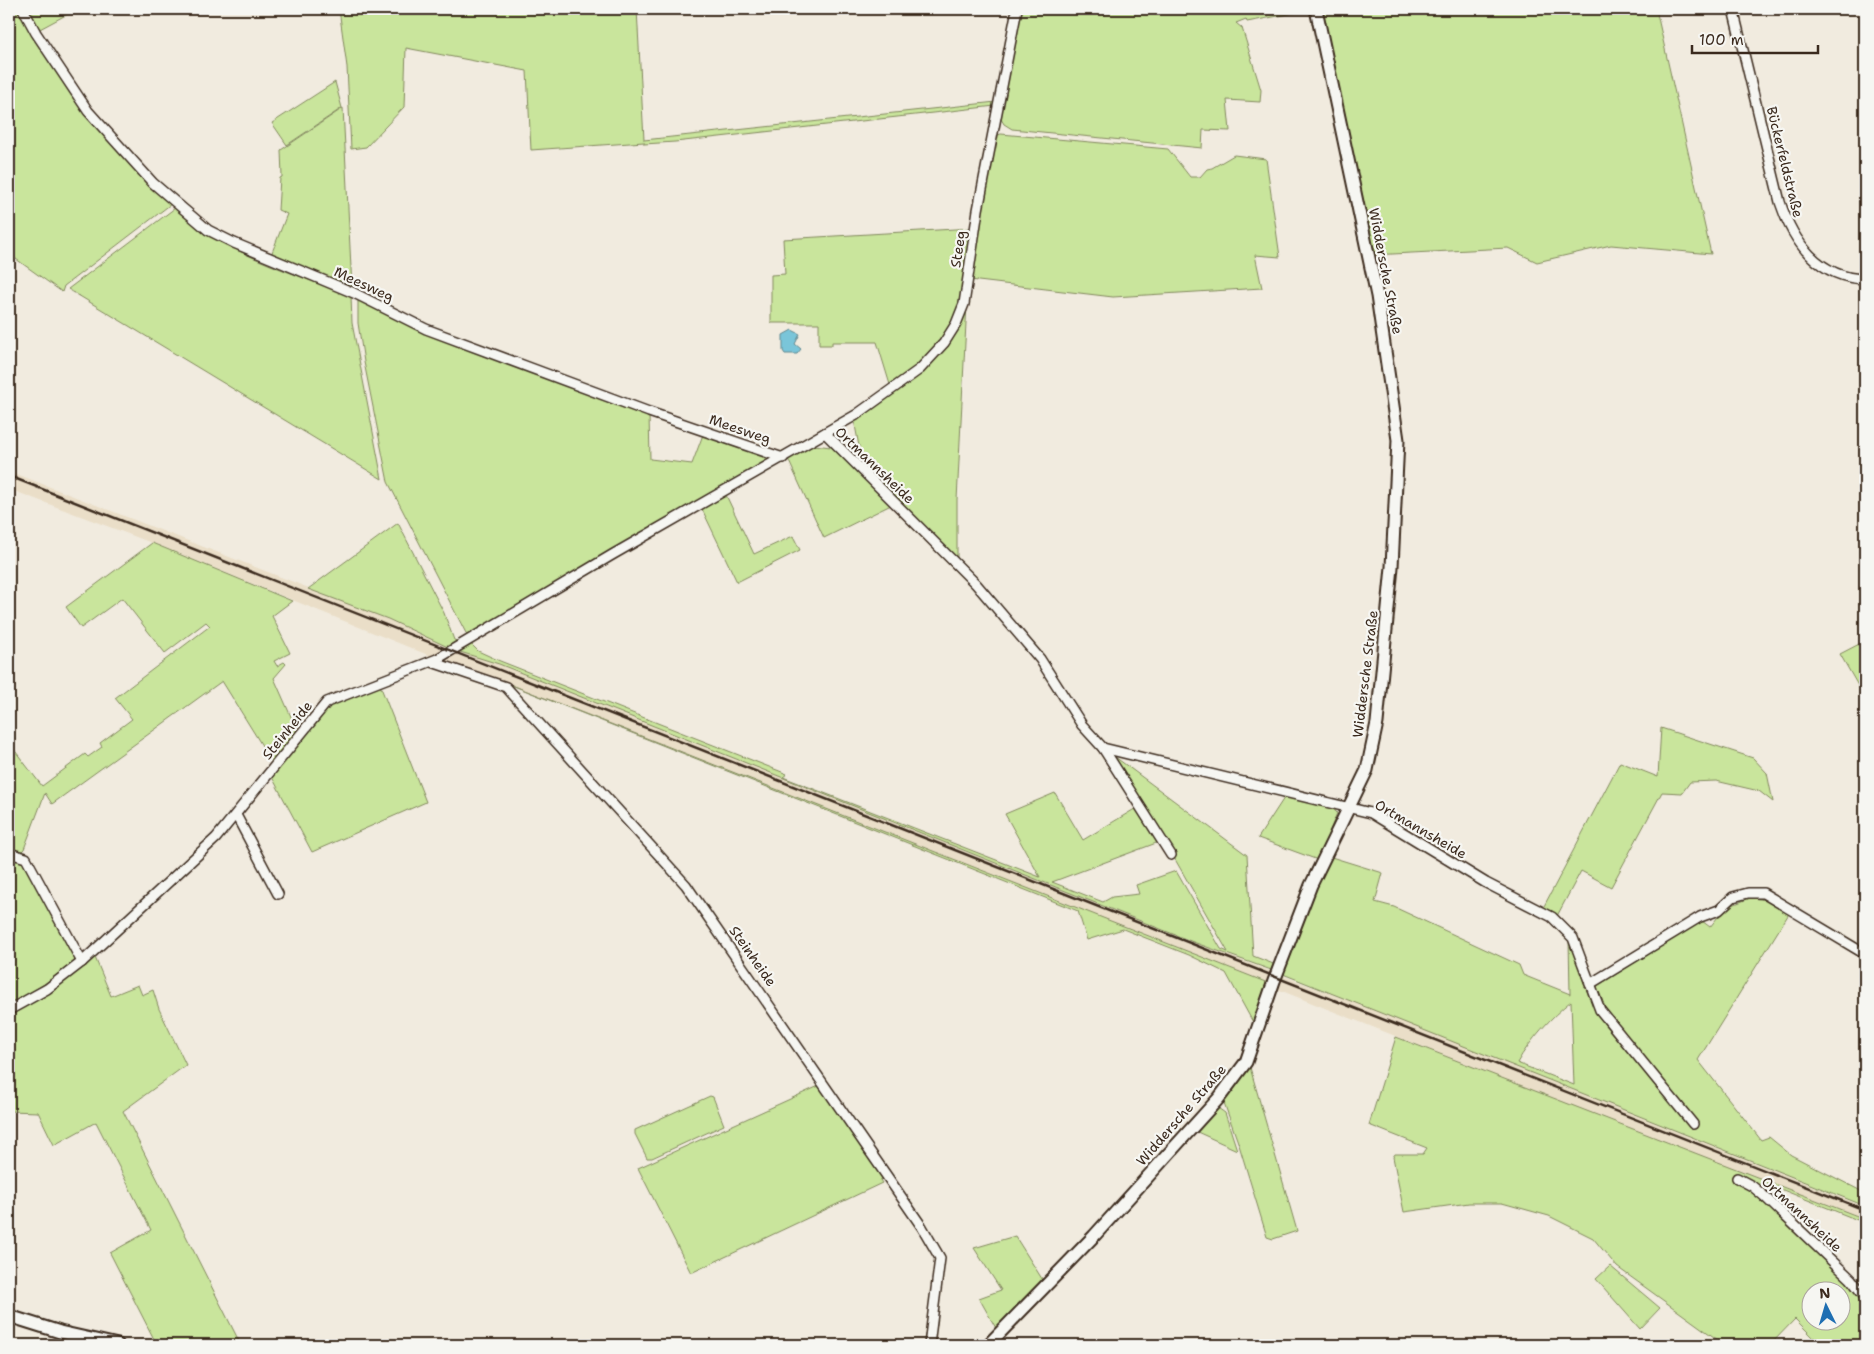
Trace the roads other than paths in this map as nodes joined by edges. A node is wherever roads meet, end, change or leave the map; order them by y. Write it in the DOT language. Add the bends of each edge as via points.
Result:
graph roads {
  1 [pos="23,9"];
  2 [pos="1017,9"];
  3 [pos="1316,9"];
  4 [pos="1734,9"];
  5 [pos="1865,279"];
  6 [pos="825,433"];
  7 [pos="783,458"];
  8 [pos="455,648"];
  9 [pos="432,662"];
  10 [pos="1103,748"];
  11 [pos="1350,808"];
  12 [pos="236,814"];
  13 [pos="9,853"];
  14 [pos="1171,855"];
  15 [pos="278,894"];
  16 [pos="1865,954"];
  17 [pos="82,962"];
  18 [pos="1590,984"];
  19 [pos="9,1010"];
  20 [pos="1693,1124"];
  21 [pos="1737,1178"];
  22 [pos="1865,1297"];
  23 [pos="9,1316"];
  24 [pos="118,1345"];
  25 [pos="929,1345"];
  26 [pos="988,1345"];
  1 -- 7 [label="street, Meesweg" via="88,111 153,182 208,230 234,244 354,293 426,329"];
  2 -- 6 [label="street, Steeg" via="978,210 964,304 956,324 920,369"];
  3 -- 11 [label="street, Widdersche Straße" via="1377,296 1398,440 1392,567 1377,723 1367,770"];
  4 -- 5 [label="street, Bückerfeldstraße" via="1788,227 1817,262 1840,274"];
  6 -- 7 [label="street, Ortmannsheide"];
  6 -- 10 [label="street, Ortmannsheide" via="976,584 1040,659 1082,725"];
  7 -- 8 [label="street, Ortmannsheide"];
  8 -- 9 [label="street, Steinheide"];
  9 -- 12 [label="street, Steinheide" via="327,702"];
  9 -- 25 [label="street, Steinheide" via="506,686 686,884 922,1227 940,1258"];
  10 -- 11 [label="street, Ortmannsheide"];
  10 -- 14 [label="street, Ortmannsheide"];
  11 -- 18 [label="street, Ortmannsheide" via="1371,813 1486,883 1552,917 1574,938"];
  11 -- 26 [label="street, Widdersche Straße" via="1311,885 1246,1062 1219,1098 1101,1229"];
  12 -- 15 [label="street"];
  12 -- 17 [label="street, Steinheide" via="216,838"];
  13 -- 17 [label="street" via="26,858"];
  16 -- 18 [label="street" via="1763,893 1748,893 1733,897 1719,910 1700,917"];
  17 -- 19 [label="street, Steinheide" via="48,989"];
  18 -- 20 [label="street, Ortmannsheide" via="1608,1021"];
  21 -- 22 [label="street, Ortmannsheide" via="1764,1196 1851,1279"];
  23 -- 24 [label="street"];
}
